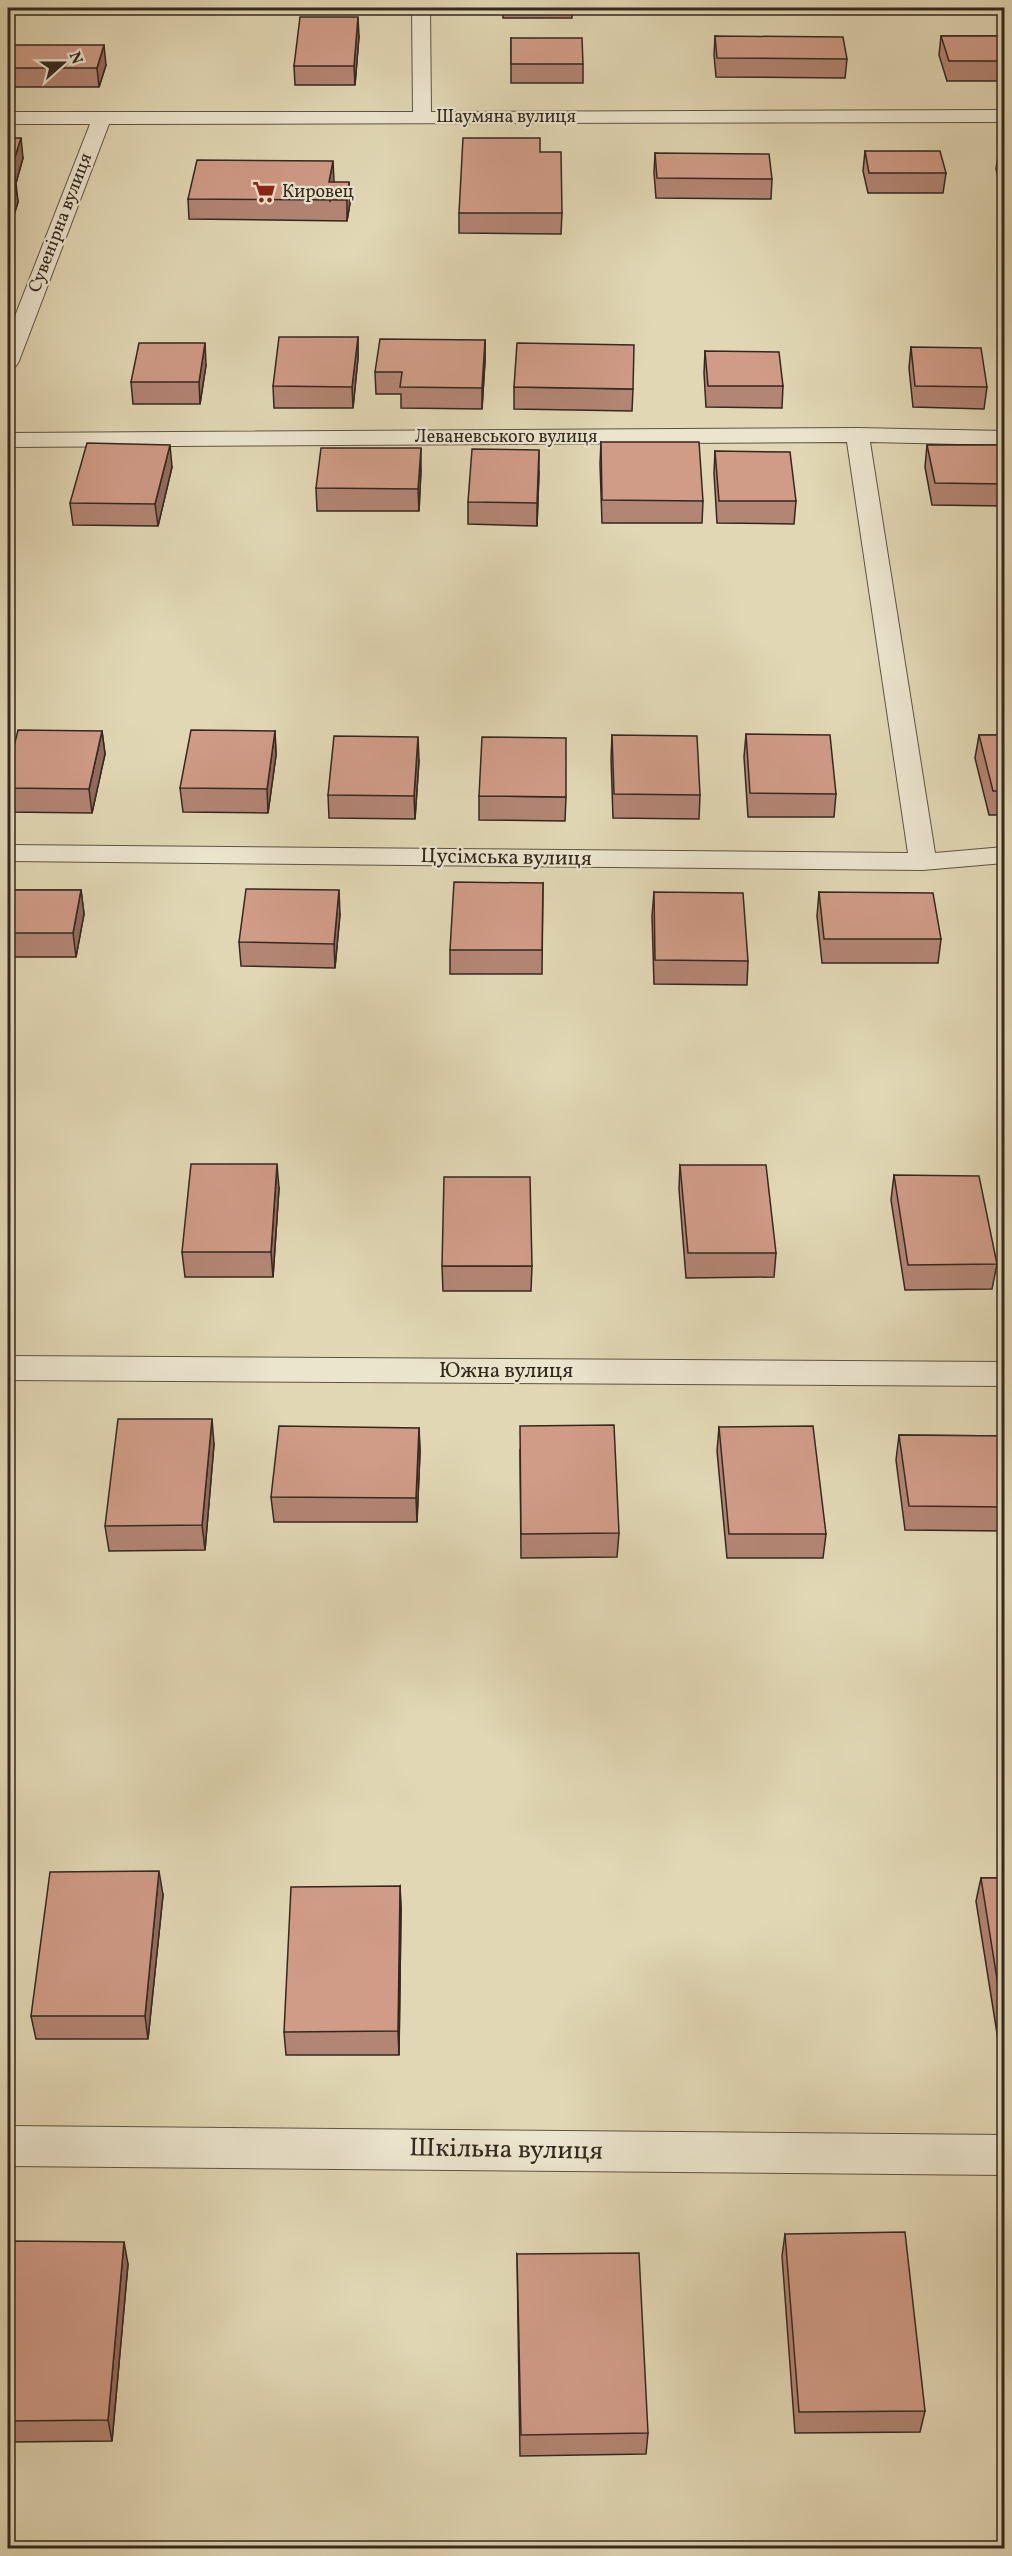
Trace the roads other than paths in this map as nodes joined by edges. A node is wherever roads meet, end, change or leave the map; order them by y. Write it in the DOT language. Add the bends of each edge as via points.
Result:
graph roads {
  1 [pos="421,8"];
  2 [pos="422,116"];
  3 [pos="1005,116"];
  4 [pos="8,118"];
  5 [pos="101,119"];
  6 [pos="8,361"];
  7 [pos="856,435"];
  8 [pos="1005,438"];
  9 [pos="8,440"];
  10 [pos="8,853"];
  11 [pos="1005,855"];
  12 [pos="923,862"];
  13 [pos="8,1368"];
  14 [pos="1005,1374"];
  15 [pos="8,2146"];
  16 [pos="1005,2155"];
  1 -- 2 [label="street"];
  2 -- 3 [label="street, Шаумяна вулиця"];
  2 -- 5 [label="street, Шаумяна вулиця"];
  4 -- 5 [label="street, Шаумяна вулиця"];
  5 -- 6 [label="street, Сувенірна вулиця"];
  7 -- 8 [label="street, Леваневського вулиця"];
  7 -- 9 [label="street, Леваневського вулиця"];
  7 -- 12 [label="street"];
  10 -- 12 [label="street, Цусімська вулиця"];
  11 -- 12 [label="street, Цусімська вулиця"];
  13 -- 14 [label="street, Южна вулиця"];
  15 -- 16 [label="street, Шкільна вулиця"];
}
